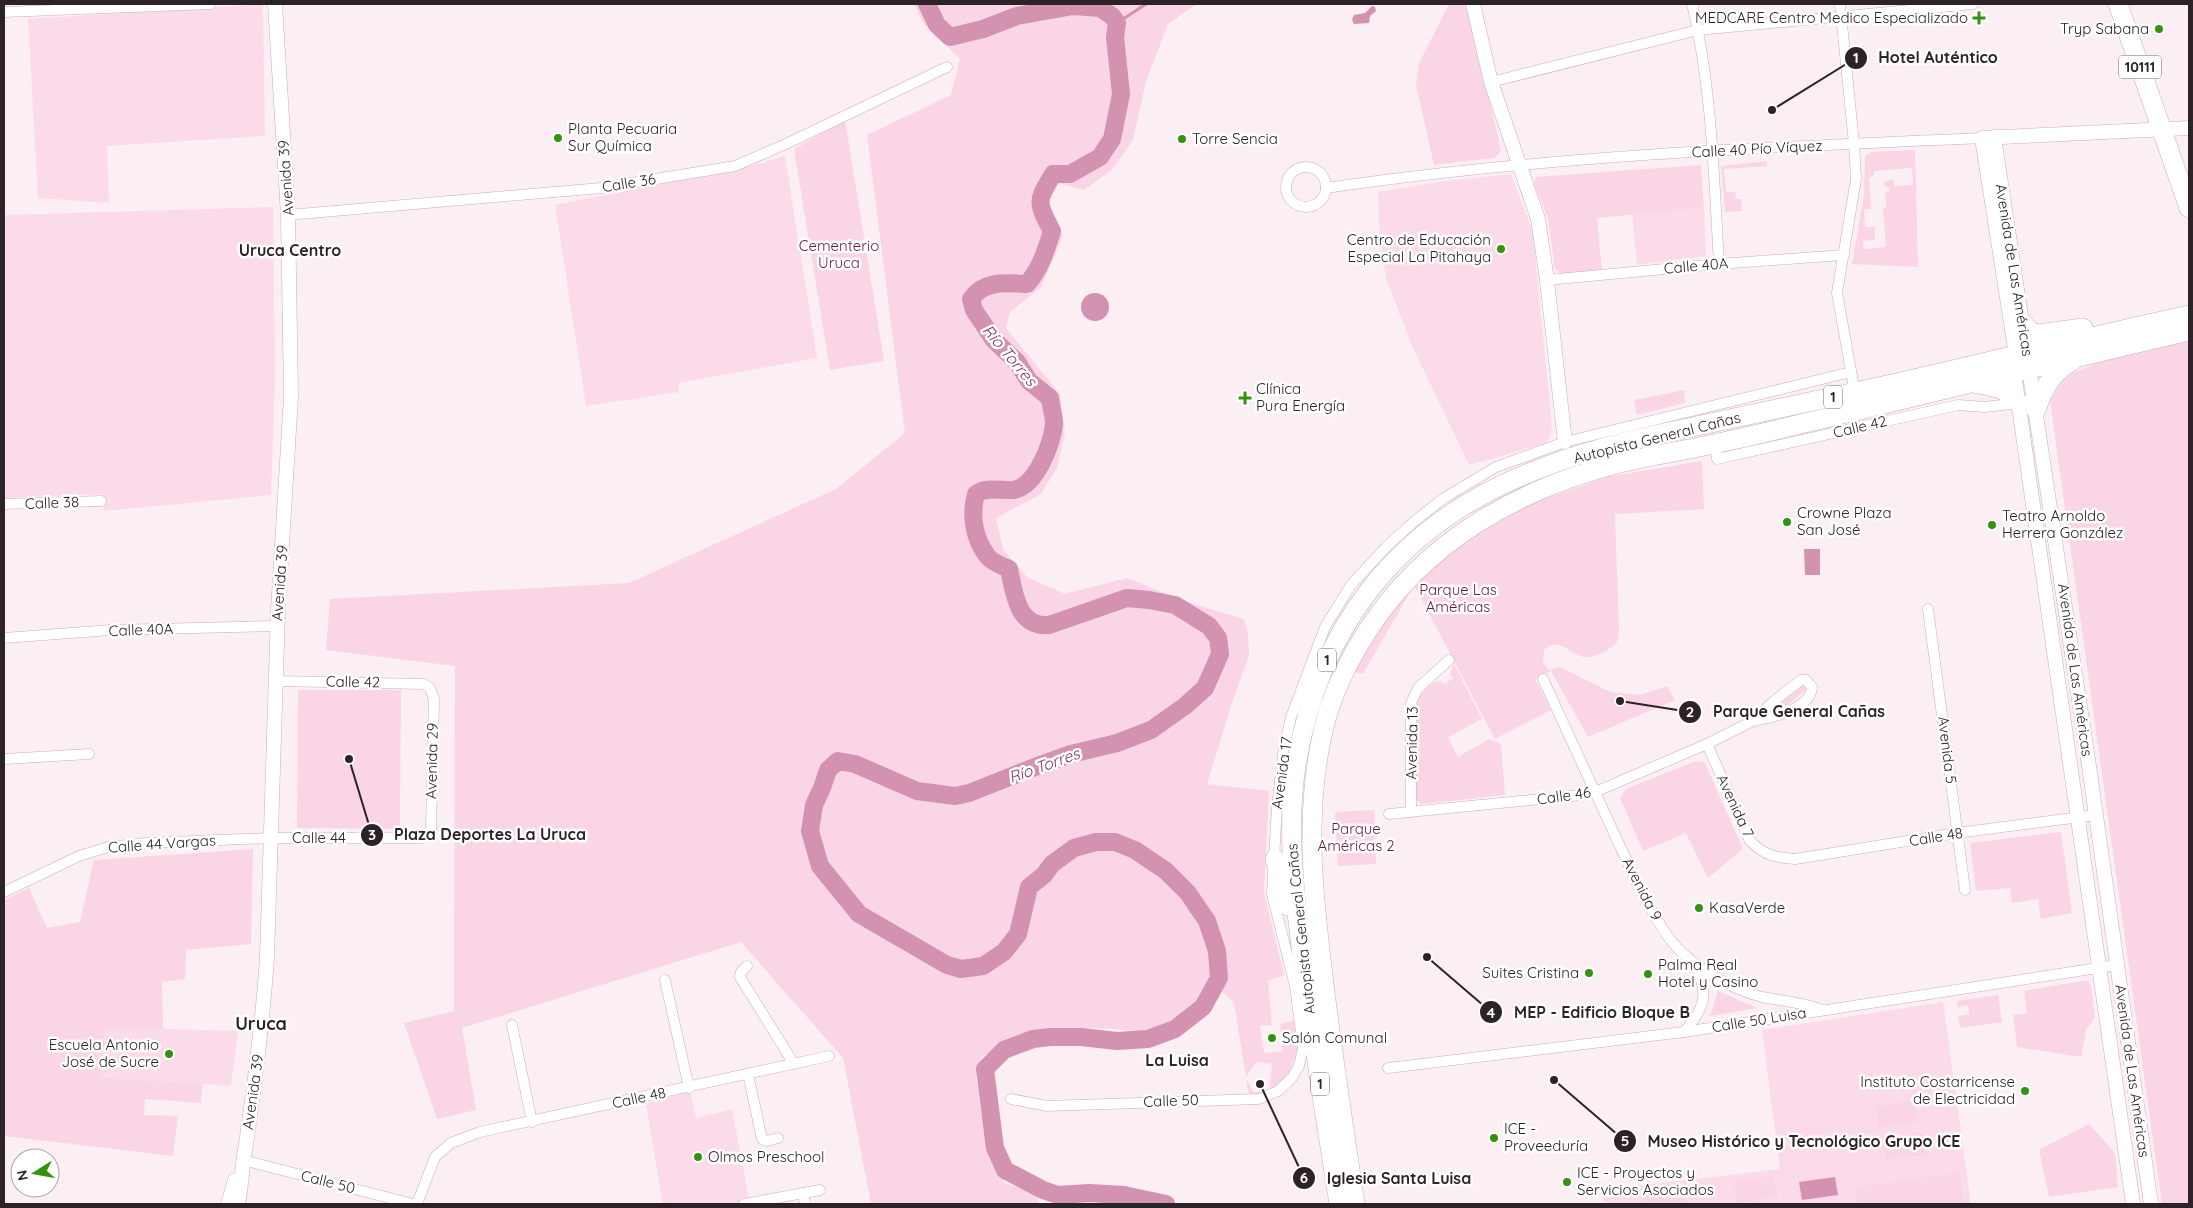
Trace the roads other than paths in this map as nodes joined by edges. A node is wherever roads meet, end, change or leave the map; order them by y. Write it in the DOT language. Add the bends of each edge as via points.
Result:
graph roads {
  1 [pos="210,4"];
  2 [pos="275,4"];
  3 [pos="1473,4"];
  4 [pos="1692,4"];
  5 [pos="1840,4"];
  6 [pos="1973,4"];
  7 [pos="2118,4"];
  8 [pos="4,12"];
  9 [pos="1842,15"];
  10 [pos="1698,30"];
  11 [pos="947,67"];
  12 [pos="1491,82"];
  13 [pos="2189,128"];
  14 [pos="2162,130"];
  15 [pos="1988,137"];
  16 [pos="1854,143"];
  17 [pos="1712,151"];
  18 [pos="1519,166"];
  19 [pos="1326,188"];
  20 [pos="2189,208"];
  21 [pos="288,215"];
  22 [pos="1844,255"];
  23 [pos="1719,264"];
  24 [pos="1547,280"];
  25 [pos="2189,315"];
  26 [pos="2165,320"];
  27 [pos="2022,322"];
  28 [pos="2189,331"];
  29 [pos="2075,359"];
  30 [pos="2022,362"];
  31 [pos="1851,372"];
  32 [pos="1971,384"];
  33 [pos="1855,392"];
  34 [pos="2019,403"];
  35 [pos="2036,410"];
  36 [pos="1565,442"];
  37 [pos="1715,444"];
  38 [pos="101,501"];
  39 [pos="4,504"];
  40 [pos="1928,609"];
  41 [pos="278,626"];
  42 [pos="4,638"];
  43 [pos="1449,660"];
  44 [pos="1543,679"];
  45 [pos="276,681"];
  46 [pos="430,688"];
  47 [pos="1754,721"];
  48 [pos="1707,744"];
  49 [pos="89,754"];
  50 [pos="4,759"];
  51 [pos="1595,792"];
  52 [pos="1411,812"];
  53 [pos="1389,814"];
  54 [pos="2096,815"];
  55 [pos="2078,817"];
  56 [pos="1958,833"];
  57 [pos="427,835"];
  58 [pos="270,838"];
  59 [pos="1775,858"];
  60 [pos="1275,859"];
  61 [pos="1965,890"];
  62 [pos="4,892"];
  63 [pos="1692,960"];
  64 [pos="1303,963"];
  65 [pos="2117,965"];
  66 [pos="747,966"];
  67 [pos="2099,968"];
  68 [pos="665,980"];
  69 [pos="1824,1011"];
  70 [pos="512,1025"];
  71 [pos="1684,1032"];
  72 [pos="1303,1048"];
  73 [pos="829,1056"];
  74 [pos="794,1064"];
  75 [pos="1388,1068"];
  76 [pos="748,1074"];
  77 [pos="689,1088"];
  78 [pos="1011,1099"];
  79 [pos="532,1122"];
  80 [pos="778,1138"];
  81 [pos="243,1160"];
  82 [pos="237,1186"];
  83 [pos="820,1190"];
  84 [pos="803,1193"];
  85 [pos="226,1204"];
  86 [pos="239,1204"];
  87 [pos="415,1204"];
  88 [pos="744,1204"];
  89 [pos="805,1204"];
  90 [pos="1339,1204"];
  91 [pos="1355,1204"];
  92 [pos="2133,1204"];
  93 [pos="2151,1204"];
  1 -- 8 [label="street"];
  2 -- 21 [label="main road, Avenida 39"];
  3 -- 12 [label="main road"];
  4 -- 10 [label="street"];
  5 -- 9 [label="street"];
  6 -- 9 [label="street"];
  7 -- 14 [label="highway, 10111"];
  9 -- 10 [label="street"];
  9 -- 16 [label="street"];
  10 -- 12 [label="street"];
  10 -- 17 [label="street"];
  11 -- 21 [label="street, Calle 36" via="735,166 601,188"];
  12 -- 18 [label="main road"];
  13 -- 14 [label="main road, Calle 40 Pío Víquez"];
  14 -- 15 [label="main road, Calle 40 Pío Víquez"];
  14 -- 20 [label="highway, 10111"];
  15 -- 16 [label="street, Calle 40 Pío Víquez"];
  15 -- 27 [label="main road, Avenida de Las Américas"];
  15 -- 30 [label="main road, Avenida de Las Américas"];
  16 -- 17 [label="street, Calle 40 Pío Víquez"];
  16 -- 22 [label="street" via="1856,179"];
  17 -- 18 [label="street, Calle 40 Pío Víquez"];
  17 -- 23 [label="street"];
  18 -- 19 [label="street, Calle 40 Pío Víquez"];
  18 -- 24 [label="main road" via="1538,219"];
  19 -- 19 [label="street" via="1320,172 1310,167 1297,168 1285,184 1288,197 1303,208 1321,200"];
  21 -- 41 [label="main road, Avenida 39" via="291,396"];
  22 -- 23 [label="street, Calle 40A"];
  22 -- 31 [label="street" via="1837,293"];
  23 -- 24 [label="street, Calle 40A"];
  24 -- 36 [label="main road"];
  25 -- 26 [label="highway, 1"];
  26 -- 27 [label="highway" via="2151,315 2046,334 2032,332"];
  26 -- 30 [label="highway, 1"];
  27 -- 30 [label="main road, Avenida de Las Américas"];
  28 -- 29 [label="highway, 1"];
  29 -- 30 [label="highway, 1"];
  29 -- 35 [label="highway" via="2063,366 2044,386"];
  30 -- 32 [label="highway, Autopista General Cañas / 1"];
  30 -- 33 [label="highway, Autopista General Cañas / 1"];
  30 -- 34 [label="main road, Avenida de Las Américas"];
  30 -- 35 [label="main road, Avenida de Las Américas"];
  31 -- 33 [label="street"];
  31 -- 36 [label="street, Avenida 17"];
  32 -- 34 [label="highway" via="1995,388 2014,396"];
  32 -- 37 [label="highway, Autopista General Cañas / 1"];
  33 -- 64 [label="highway, Autopista General Cañas / 1" via="1650,436 1526,473 1446,516 1410,544 1383,571 1360,600 1332,646 1306,722 1296,767 1292,844"];
  34 -- 37 [label="street, Calle 42" via="1985,407 1958,404 1717,459"];
  34 -- 55 [label="main road, Avenida de Las Américas"];
  35 -- 54 [label="main road, Avenida de Las Américas"];
  36 -- 60 [label="street, Avenida 17" via="1496,467 1444,498 1404,530 1351,585 1325,627 1291,717 1278,798"];
  37 -- 91 [label="highway, Autopista General Cañas / 1" via="1615,464 1526,495 1479,520 1443,546 1400,586 1379,612 1338,685 1323,731 1314,796 1312,888"];
  38 -- 39 [label="street, Calle 38"];
  40 -- 56 [label="street, Avenida 5"];
  41 -- 42 [label="street, Calle 40A" via="111,630"];
  41 -- 45 [label="main road, Avenida 39"];
  43 -- 52 [label="street, Avenida 13" via="1422,684 1411,703"];
  44 -- 51 [label="street, Avenida 9"];
  45 -- 46 [label="street, Calle 42" via="424,684"];
  45 -- 58 [label="main road, Avenida 39"];
  46 -- 57 [label="street, Avenida 29" via="434,698 431,830"];
  47 -- 47 [label="street, Calle 46" via="1796,683 1806,680 1812,687 1812,692 1788,713"];
  47 -- 48 [label="street, Calle 46"];
  48 -- 51 [label="street, Calle 46"];
  48 -- 59 [label="street, Avenida 7" via="1750,841 1760,851"];
  49 -- 50 [label="street"];
  51 -- 52 [label="street, Calle 46"];
  51 -- 63 [label="street, Avenida 9" via="1652,911 1670,939"];
  52 -- 53 [label="street, Calle 46"];
  54 -- 55 [label="street, Calle 48"];
  54 -- 65 [label="main road, Avenida de Las Américas"];
  55 -- 56 [label="street, Calle 48"];
  55 -- 67 [label="main road, Avenida de Las Américas"];
  56 -- 59 [label="street, Calle 48" via="1795,859"];
  56 -- 61 [label="street, Avenida 5"];
  57 -- 58 [label="street, Calle 44" via="422,838"];
  58 -- 62 [label="street, Calle 44 Vargas" via="146,842 108,847 80,856"];
  58 -- 81 [label="main road, Avenida 39" via="264,1013"];
  60 -- 64 [label="highway"];
  60 -- 72 [label="street, Avenida 17" via="1272,894 1295,986"];
  63 -- 69 [label="street, Avenida 9" via="1738,989 1762,997 1806,1003"];
  63 -- 71 [label="street" via="1703,982 1704,994 1697,1017"];
  64 -- 90 [label="highway, Autopista General Cañas / 1"];
  65 -- 67 [label="street"];
  65 -- 93 [label="main road, Avenida de Las Américas"];
  66 -- 74 [label="street" via="740,977"];
  67 -- 69 [label="street, Calle 50 Luisa"];
  67 -- 92 [label="main road, Avenida de Las Américas"];
  68 -- 77 [label="street"];
  69 -- 71 [label="street, Calle 50 Luisa"];
  70 -- 79 [label="street"];
  71 -- 75 [label="street, Calle 50 Luisa"];
  72 -- 78 [label="street, Calle 50" via="1292,1078 1278,1091 1260,1098 1047,1106"];
  73 -- 74 [label="street, Calle 48"];
  74 -- 76 [label="street, Calle 48"];
  76 -- 77 [label="street, Calle 48"];
  76 -- 80 [label="street" via="762,1139"];
  77 -- 79 [label="street, Calle 48"];
  79 -- 87 [label="street, Calle 48" via="480,1132 451,1143 435,1158"];
  81 -- 82 [label="main road, Avenida 39"];
  81 -- 87 [label="street, Calle 50"];
  82 -- 85 [label="main road, Avenida 39"];
  82 -- 86 [label="main road"];
  83 -- 84 [label="street"];
  84 -- 88 [label="street"];
  84 -- 89 [label="street"];
}
